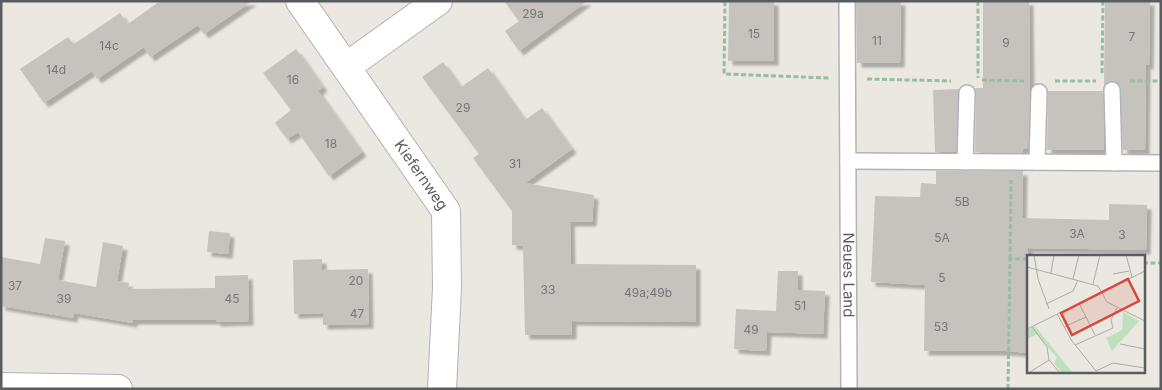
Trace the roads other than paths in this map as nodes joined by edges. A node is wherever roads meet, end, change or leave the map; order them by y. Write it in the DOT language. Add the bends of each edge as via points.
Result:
graph roads {
  1 [pos="300,1"];
  2 [pos="438,1"];
  3 [pos="847,1"];
  4 [pos="346,67"];
  5 [pos="1039,85"];
  6 [pos="1117,85"];
  7 [pos="970,87"];
  8 [pos="848,161"];
  9 [pos="965,162"];
  10 [pos="1038,162"];
  11 [pos="1114,163"];
  12 [pos="1161,163"];
  13 [pos="1,387"];
  14 [pos="118,389"];
  15 [pos="442,389"];
  16 [pos="849,389"];
  1 -- 4 [label="street, Kiefernweg"];
  2 -- 4 [label="street"];
  3 -- 8 [label="lane, Neues Land"];
  4 -- 15 [label="street, Kiefernweg" via="446,211"];
  5 -- 10 [label="lane"];
  6 -- 11 [label="lane"];
  7 -- 9 [label="lane"];
  8 -- 9 [label="lane"];
  8 -- 16 [label="lane, Neues Land"];
  9 -- 10 [label="lane"];
  10 -- 11 [label="lane"];
  11 -- 12 [label="lane"];
  13 -- 14 [label="street"];
}
